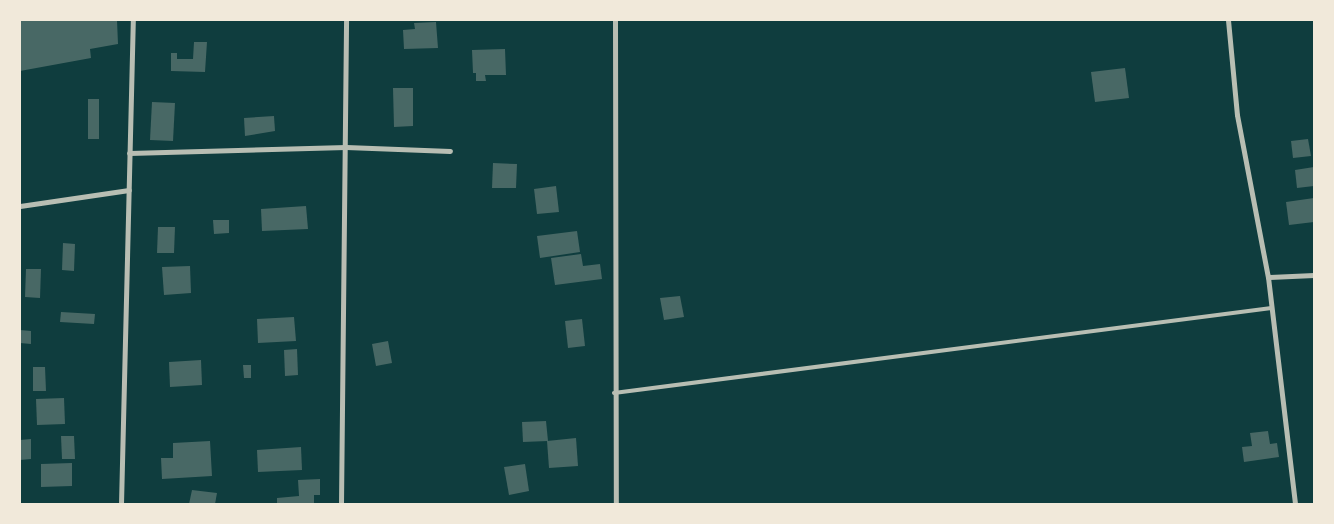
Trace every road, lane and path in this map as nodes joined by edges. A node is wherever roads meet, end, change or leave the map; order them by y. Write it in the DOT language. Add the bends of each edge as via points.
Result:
graph roads {
  1 [pos="133,20"];
  2 [pos="346,20"];
  3 [pos="615,20"];
  4 [pos="1228,20"];
  5 [pos="346,147"];
  6 [pos="450,151"];
  7 [pos="129,153"];
  8 [pos="129,190"];
  9 [pos="20,206"];
  10 [pos="1314,275"];
  11 [pos="1268,277"];
  12 [pos="1272,308"];
  13 [pos="614,393"];
  14 [pos="121,504"];
  15 [pos="341,504"];
  16 [pos="616,504"];
  17 [pos="1295,504"];
  1 -- 7 [label="street"];
  2 -- 5 [label="street"];
  3 -- 13 [label="street"];
  4 -- 11 [label="street" via="1237,115"];
  5 -- 6 [label="street"];
  5 -- 7 [label="street"];
  5 -- 15 [label="street"];
  7 -- 8 [label="street"];
  8 -- 9 [label="street"];
  8 -- 14 [label="street"];
  10 -- 11 [label="street"];
  11 -- 12 [label="street"];
  12 -- 13 [label="lane"];
  12 -- 17 [label="street"];
  13 -- 16 [label="street"];
}
